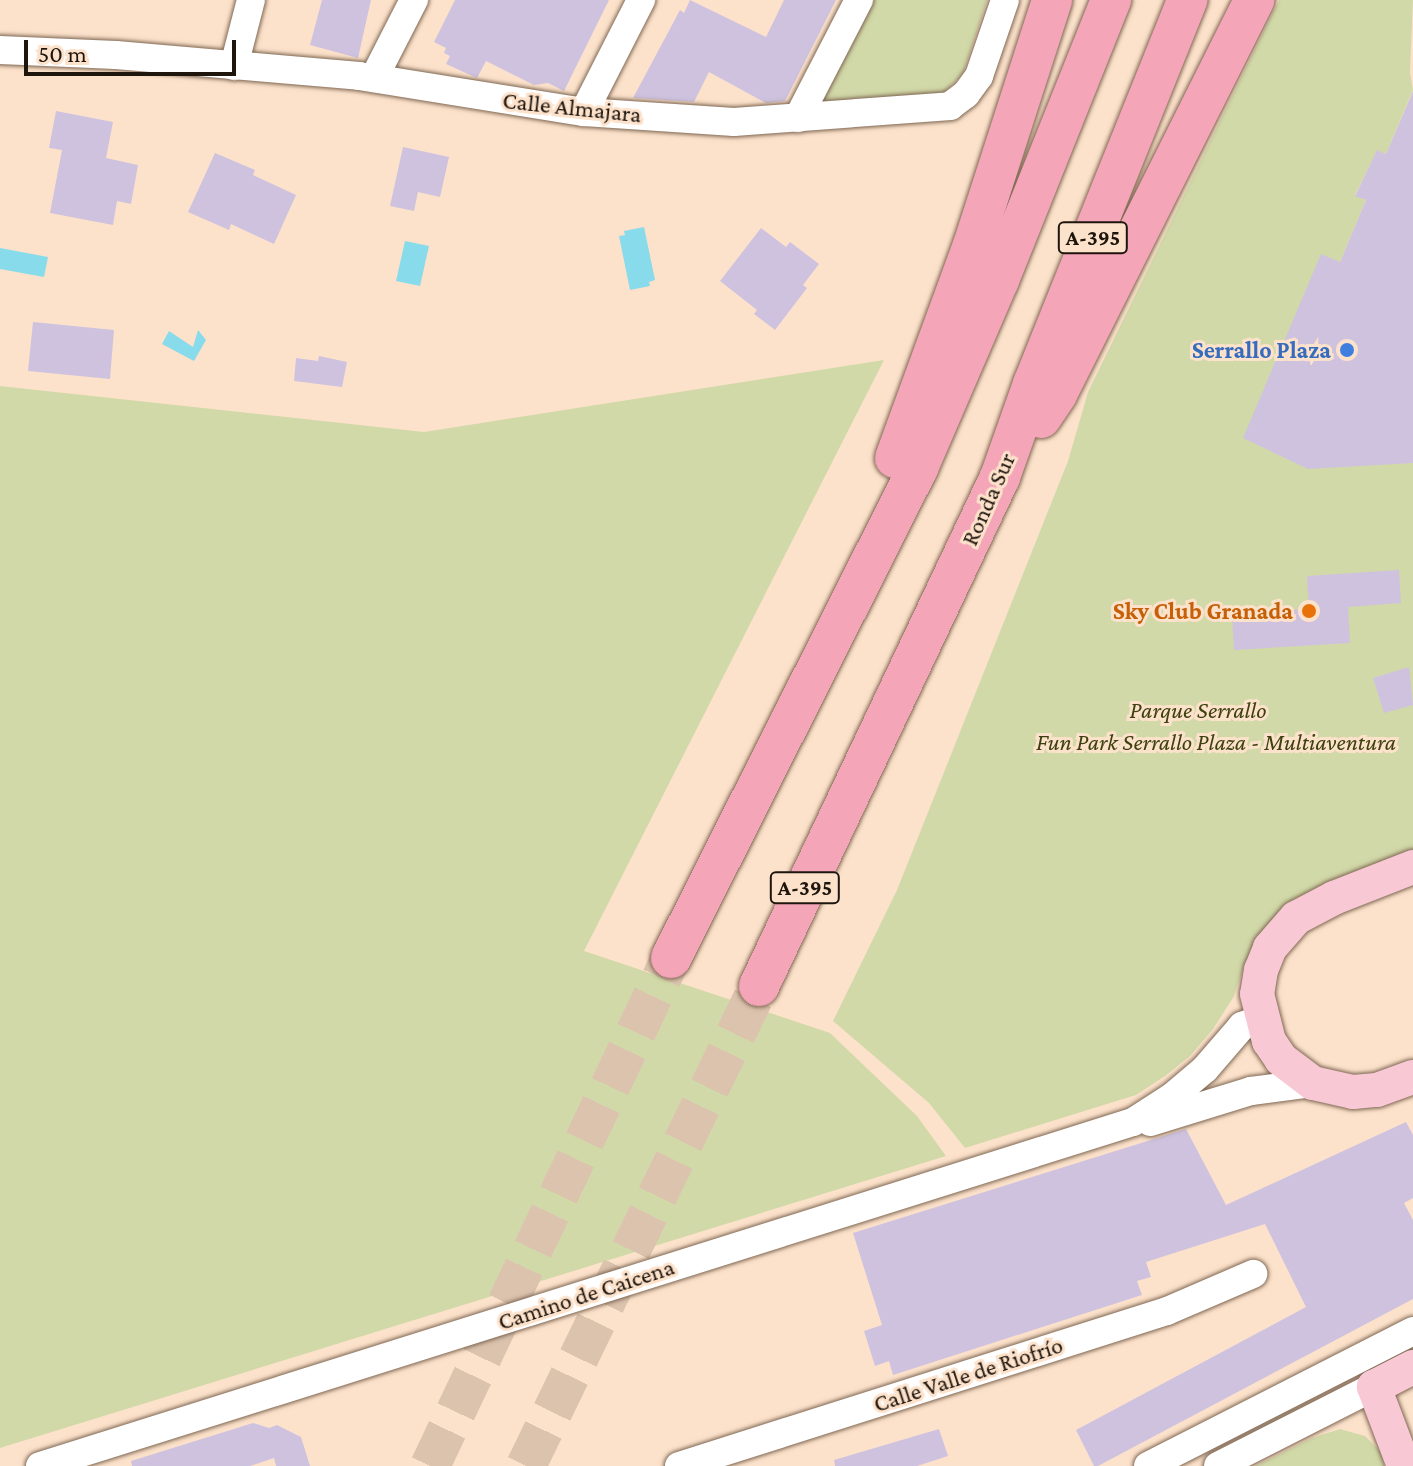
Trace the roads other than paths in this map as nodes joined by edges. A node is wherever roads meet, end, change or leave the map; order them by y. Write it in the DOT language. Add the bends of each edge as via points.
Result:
graph roads {
  1 [pos="251,0"];
  2 [pos="414,0"];
  3 [pos="641,0"];
  4 [pos="859,0"];
  5 [pos="1005,0"];
  6 [pos="1052,0"];
  7 [pos="1111,0"];
  8 [pos="1187,0"];
  9 [pos="1254,0"];
  10 [pos="0,50"];
  11 [pos="234,66"];
  12 [pos="374,78"];
  13 [pos="584,112"];
  14 [pos="798,118"];
  15 [pos="1000,477"];
  16 [pos="880,543"];
  17 [pos="1413,867"];
  18 [pos="671,958"];
  19 [pos="759,986"];
  20 [pos="1261,1019"];
  21 [pos="1281,1059"];
  22 [pos="1205,1069"];
  23 [pos="1413,1077"];
  24 [pos="1313,1083"];
  25 [pos="1251,1091"];
  26 [pos="1221,1100"];
  27 [pos="1133,1122"];
  28 [pos="1253,1274"];
  29 [pos="1413,1331"];
  30 [pos="1413,1367"];
  31 [pos="1374,1387"];
  32 [pos="40,1466"];
  33 [pos="679,1466"];
  34 [pos="1148,1466"];
  35 [pos="1218,1466"];
  36 [pos="1404,1466"];
  1 -- 11 [label="street"];
  2 -- 12 [label="street"];
  3 -- 13 [label="street"];
  4 -- 14 [label="street"];
  5 -- 14 [label="street, Calle Almajara" via="979,76 950,106"];
  6 -- 16 [label="highway" via="973,245 894,460"];
  7 -- 16 [label="highway, A-395" via="999,280"];
  8 -- 15 [label="highway, Ronda Sur / A-395"];
  9 -- 15 [label="highway" via="1057,394"];
  10 -- 11 [label="street, Calle Almajara"];
  11 -- 12 [label="street, Calle Almajara"];
  12 -- 13 [label="street, Calle Almajara"];
  13 -- 14 [label="street, Calle Almajara" via="734,122"];
  15 -- 19 [label="highway, Ronda Sur / A-395"];
  16 -- 18 [label="highway, A-395"];
  17 -- 20 [label="main road" via="1334,898 1285,928 1261,970"];
  20 -- 21 [label="main road"];
  20 -- 22 [label="street, Camino de Caicena" via="1242,1026"];
  21 -- 24 [label="main road"];
  21 -- 25 [label="street"];
  22 -- 26 [label="street"];
  22 -- 27 [label="street, Camino de Caicena"];
  23 -- 24 [label="main road" via="1367,1092"];
  24 -- 25 [label="street, Camino de Caicena"];
  25 -- 26 [label="street, Camino de Caicena"];
  26 -- 27 [label="street, Camino de Caicena" via="1153,1122"];
  27 -- 32 [label="street, Camino de Caicena"];
  28 -- 33 [label="street, Calle Valle de Riofrío" via="1167,1311"];
  29 -- 34 [label="street"];
  30 -- 31 [label="main road"];
  31 -- 35 [label="street"];
  31 -- 36 [label="main road"];
}
